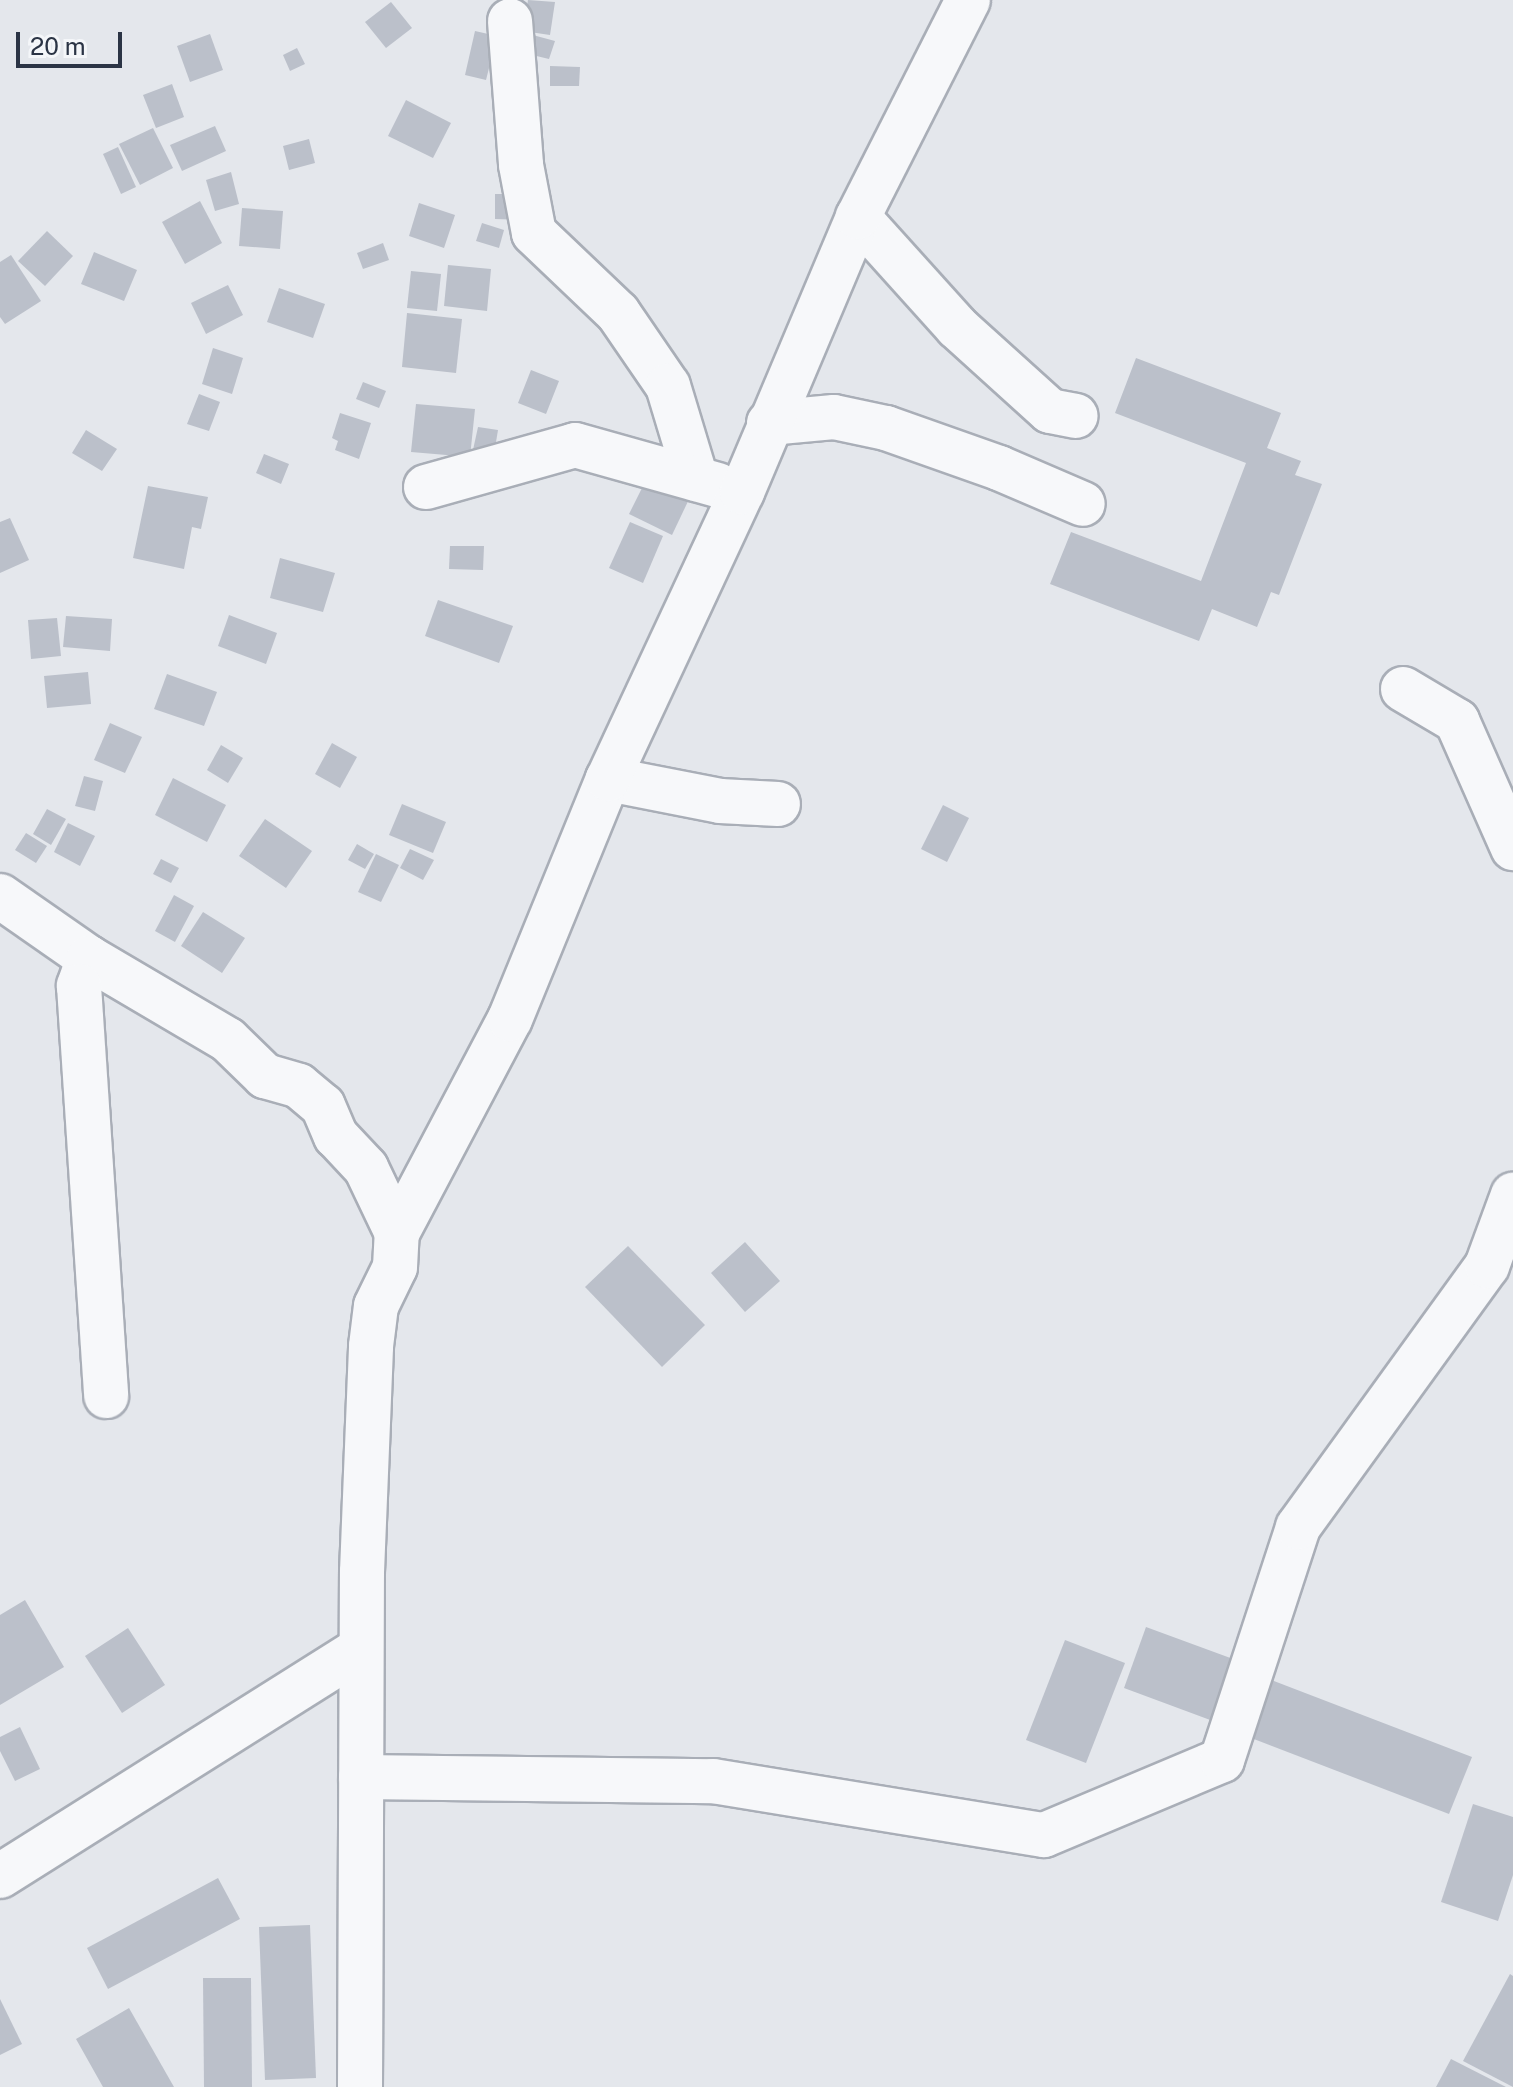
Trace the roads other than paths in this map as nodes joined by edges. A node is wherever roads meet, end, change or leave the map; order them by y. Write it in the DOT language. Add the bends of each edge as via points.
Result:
graph roads {
  1 [pos="968,0"];
  2 [pos="510,21"];
  3 [pos="858,217"];
  4 [pos="1076,416"];
  5 [pos="769,423"];
  6 [pos="696,479"];
  7 [pos="426,487"];
  8 [pos="742,492"];
  9 [pos="1083,504"];
  10 [pos="1403,689"];
  11 [pos="608,779"];
  12 [pos="778,804"];
  13 [pos="1513,848"];
  14 [pos="0,896"];
  15 [pos="89,958"];
  16 [pos="1513,1195"];
  17 [pos="397,1233"];
  18 [pos="106,1396"];
  19 [pos="361,1649"];
  20 [pos="361,1777"];
  21 [pos="0,1876"];
  22 [pos="360,2087"];
  1 -- 3 [label="street"];
  2 -- 6 [label="street" via="521,165 534,233 618,313 668,386"];
  3 -- 4 [label="street" via="957,327 1050,411"];
  3 -- 5 [label="street"];
  5 -- 8 [label="street"];
  5 -- 9 [label="street" via="834,417 886,428"];
  6 -- 7 [label="street" via="575,445"];
  6 -- 8 [label="street"];
  8 -- 11 [label="street"];
  10 -- 13 [label="street" via="1457,721"];
  11 -- 12 [label="street" via="720,801"];
  11 -- 17 [label="street" via="510,1019"];
  14 -- 15 [label="street"];
  15 -- 17 [label="street" via="228,1040 265,1076 299,1086 323,1106 336,1136 366,1168"];
  15 -- 18 [label="street" via="79,986"];
  16 -- 20 [label="street" via="1487,1266 1298,1527 1222,1760 1044,1835 713,1781"];
  17 -- 19 [label="street" via="395,1267 376,1306 371,1346"];
  19 -- 20 [label="street"];
  19 -- 21 [label="street"];
  20 -- 22 [label="street"];
}
